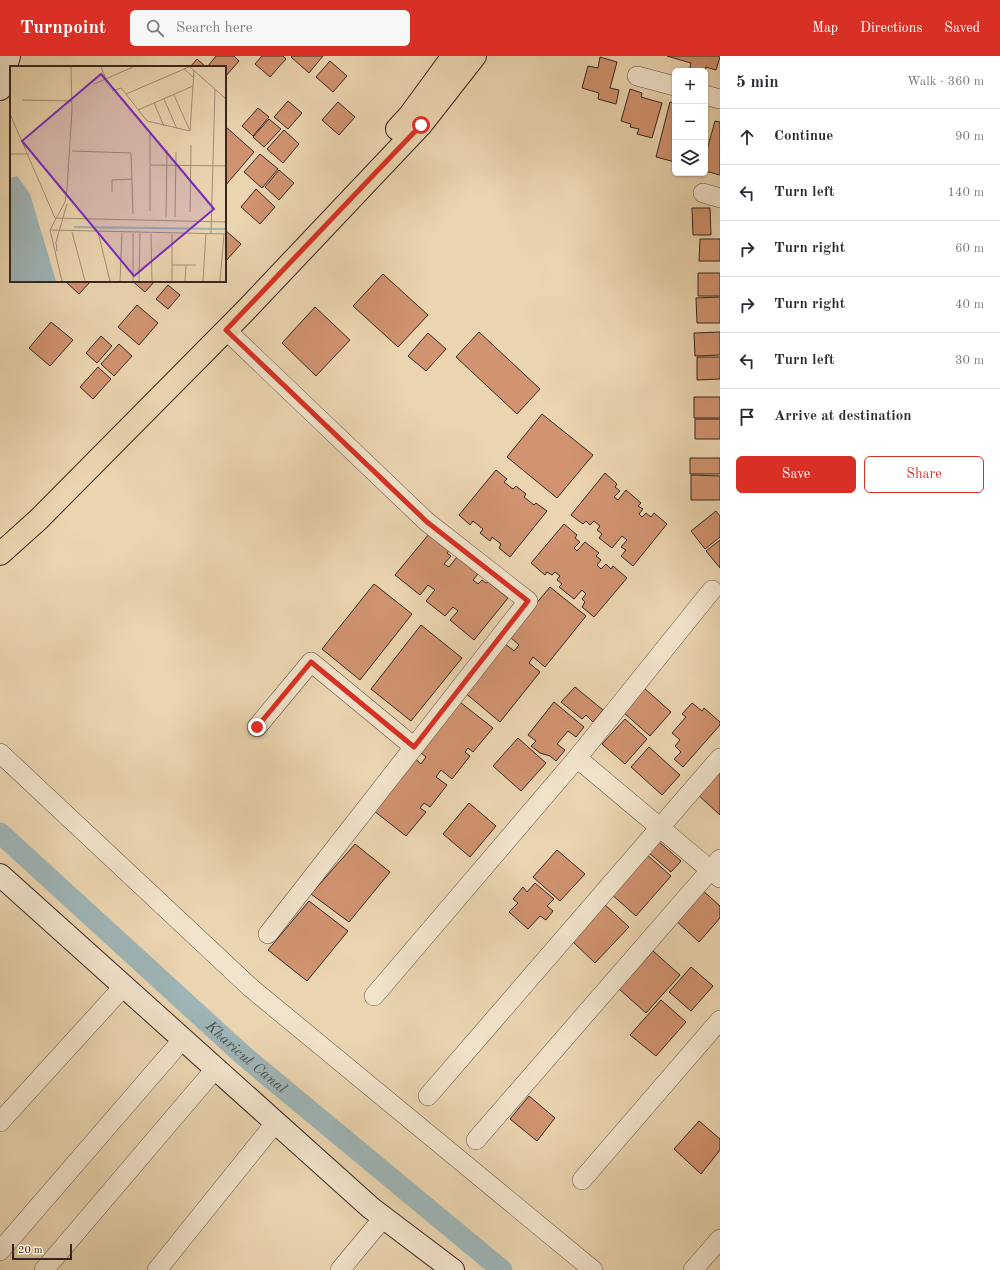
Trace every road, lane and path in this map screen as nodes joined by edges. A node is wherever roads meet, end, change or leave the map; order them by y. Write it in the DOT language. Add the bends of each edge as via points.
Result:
graph roads {
  1 [pos="9,56"];
  2 [pos="475,56"];
  3 [pos="444,59"];
  4 [pos="637,76"];
  5 [pos="672,85"];
  6 [pos="0,89"];
  7 [pos="708,95"];
  8 [pos="720,99"];
  9 [pos="226,330"];
  10 [pos="0,534"];
  11 [pos="0,554"];
  12 [pos="712,590"];
  13 [pos="257,727"];
  14 [pos="414,747"];
  15 [pos="0,753"];
  16 [pos="578,758"];
  17 [pos="720,758"];
  18 [pos="660,827"];
  19 [pos="717,869"];
  20 [pos="0,877"];
  21 [pos="268,934"];
  22 [pos="124,986"];
  23 [pos="374,996"];
  24 [pos="720,1020"];
  25 [pos="183,1038"];
  26 [pos="216,1068"];
  27 [pos="428,1096"];
  28 [pos="0,1122"];
  29 [pos="276,1122"];
  30 [pos="476,1140"];
  31 [pos="582,1180"];
  32 [pos="384,1217"];
  33 [pos="720,1239"];
  34 [pos="0,1251"];
  35 [pos="44,1270"];
  36 [pos="157,1270"];
  37 [pos="340,1270"];
  38 [pos="452,1270"];
  39 [pos="593,1270"];
  40 [pos="693,1270"];
  1 -- 6 [label="street"];
  2 -- 9 [label="main road" via="421,125"];
  3 -- 10 [label="main road" via="409,116 235,300 29,508"];
  4 -- 5 [label="street"];
  7 -- 8 [label="street"];
  9 -- 11 [label="main road" via="39,519"];
  9 -- 14 [label="street" via="427,522 528,601"];
  12 -- 16 [label="street"];
  13 -- 14 [label="street" via="311,662"];
  14 -- 21 [label="street"];
  15 -- 39 [label="street" via="251,988"];
  16 -- 18 [label="street"];
  16 -- 23 [label="street"];
  17 -- 18 [label="street"];
  18 -- 19 [label="street"];
  18 -- 27 [label="street"];
  19 -- 30 [label="street"];
  20 -- 22 [label="street"];
  22 -- 25 [label="street"];
  22 -- 28 [label="street"];
  24 -- 31 [label="street"];
  25 -- 26 [label="street"];
  25 -- 34 [label="street"];
  26 -- 29 [label="street"];
  26 -- 35 [label="street"];
  29 -- 32 [label="street"];
  29 -- 36 [label="street"];
  32 -- 37 [label="street"];
  32 -- 38 [label="street"];
  33 -- 40 [label="street"];
}
